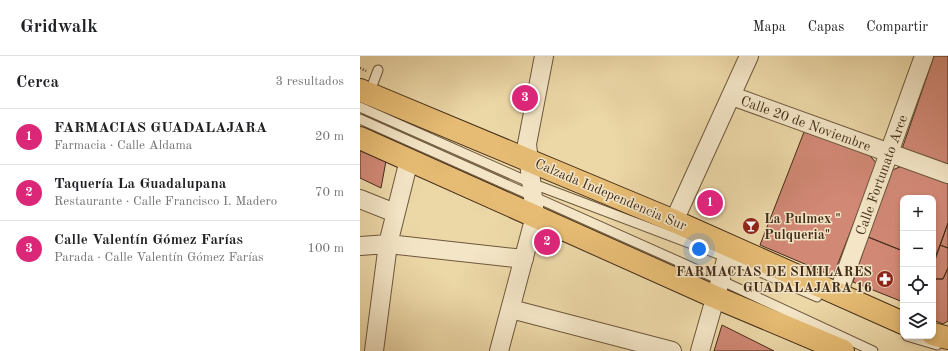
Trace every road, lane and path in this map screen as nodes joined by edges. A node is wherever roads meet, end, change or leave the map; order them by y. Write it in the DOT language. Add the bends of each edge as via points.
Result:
graph roads {
  1 [pos="544,56"];
  2 [pos="749,56"];
  3 [pos="924,56"];
  4 [pos="378,70"];
  5 [pos="732,96"];
  6 [pos="363,97"];
  7 [pos="360,119"];
  8 [pos="360,138"];
  9 [pos="889,153"];
  10 [pos="409,160"];
  11 [pos="528,160"];
  12 [pos="948,174"];
  13 [pos="360,199"];
  14 [pos="533,199"];
  15 [pos="394,213"];
  16 [pos="674,221"];
  17 [pos="388,244"];
  18 [pos="360,246"];
  19 [pos="728,252"];
  20 [pos="524,259"];
  21 [pos="717,288"];
  22 [pos="832,297"];
  23 [pos="511,309"];
  24 [pos="900,329"];
  25 [pos="936,335"];
  26 [pos="948,338"];
  27 [pos="916,339"];
  28 [pos="948,348"];
  29 [pos="374,351"];
  30 [pos="500,351"];
  31 [pos="672,351"];
  32 [pos="700,351"];
  33 [pos="842,351"];
  34 [pos="873,351"];
  1 -- 11 [label="street" via="527,144"];
  2 -- 5 [label="street"];
  3 -- 9 [label="street, Calle Fortunato Arce"];
  4 -- 6 [label="lane"];
  5 -- 9 [label="street, Calle 20 de Noviembre"];
  5 -- 16 [label="street"];
  6 -- 11 [label="main road, Calzada Independencia Sur"];
  6 -- 14 [label="lane"];
  7 -- 14 [label="lane"];
  8 -- 10 [label="main road"];
  9 -- 12 [label="street, Calle 20 de Noviembre"];
  9 -- 22 [label="street, Calle Fortunato Arce"];
  10 -- 14 [label="main road"];
  10 -- 15 [label="street"];
  11 -- 14 [label="street"];
  11 -- 16 [label="main road, Calzada Independencia Sur"];
  13 -- 15 [label="street"];
  14 -- 19 [label="lane"];
  14 -- 20 [label="street"];
  14 -- 21 [label="main road"];
  15 -- 17 [label="street"];
  16 -- 19 [label="main road, Calzada Independencia Sur"];
  17 -- 18 [label="street"];
  17 -- 20 [label="street"];
  17 -- 29 [label="street"];
  19 -- 21 [label="street"];
  19 -- 22 [label="main road, Calzada Independencia Sur"];
  20 -- 23 [label="street"];
  21 -- 32 [label="street"];
  21 -- 33 [label="main road"];
  21 -- 34 [label="lane"];
  22 -- 24 [label="main road, Calzada Independencia Sur"];
  23 -- 30 [label="street"];
  23 -- 31 [label="street"];
  25 -- 26 [label="main road"];
  27 -- 28 [label="lane"];
}
